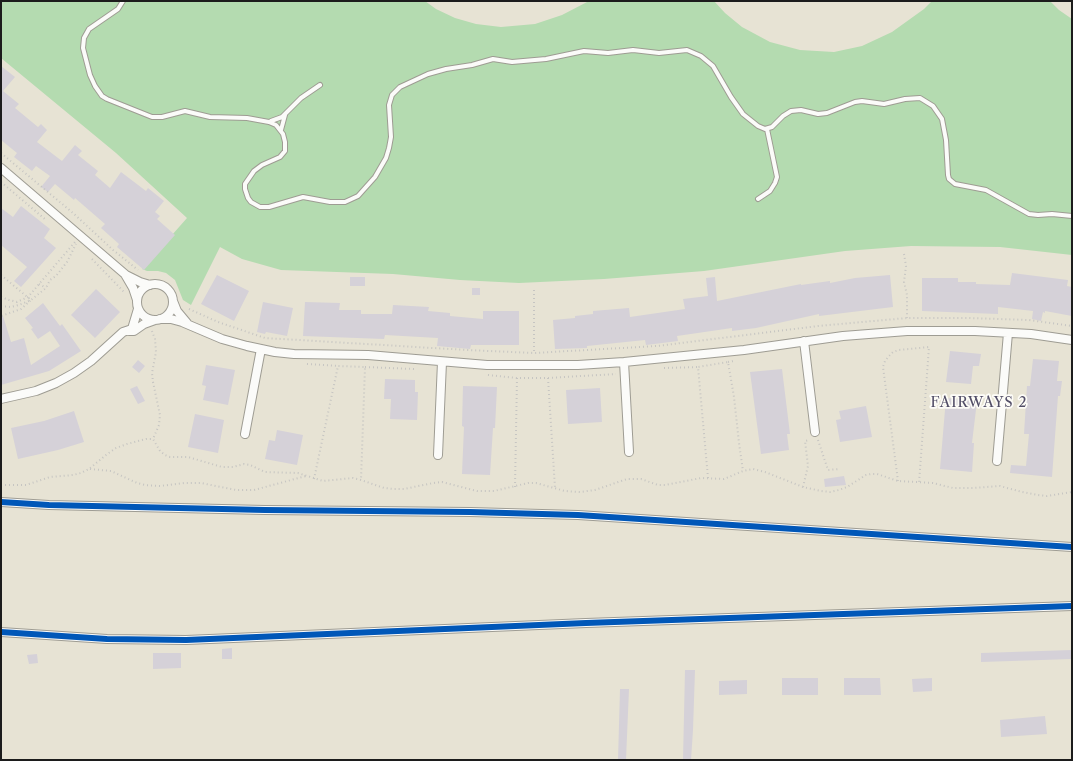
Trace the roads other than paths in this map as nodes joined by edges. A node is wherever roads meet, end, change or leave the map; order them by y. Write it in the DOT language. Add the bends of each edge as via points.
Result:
graph roads {
  1 [pos="123,1"];
  2 [pos="320,85"];
  3 [pos="285,114"];
  4 [pos="269,122"];
  5 [pos="767,129"];
  6 [pos="281,130"];
  7 [pos="1,168"];
  8 [pos="758,199"];
  9 [pos="1072,216"];
  10 [pos="126,275"];
  11 [pos="150,285"];
  12 [pos="137,300"];
  13 [pos="174,303"];
  14 [pos="138,309"];
  15 [pos="154,321"];
  16 [pos="187,323"];
  17 [pos="123,332"];
  18 [pos="1008,333"];
  19 [pos="1072,340"];
  20 [pos="804,341"];
  21 [pos="261,349"];
  22 [pos="442,362"];
  23 [pos="624,362"];
  24 [pos="1,399"];
  25 [pos="815,432"];
  26 [pos="245,434"];
  27 [pos="629,452"];
  28 [pos="438,455"];
  29 [pos="997,462"];
  30 [pos="1,502"];
  31 [pos="1072,547"];
  32 [pos="1072,606"];
  33 [pos="1,632"];
  1 -- 4 [label="lane" via="118,9 89,29 83,43 82,48 90,75 102,96 152,117 185,111 210,117 241,117"];
  2 -- 3 [label="lane"];
  3 -- 4 [label="lane"];
  3 -- 6 [label="lane"];
  4 -- 6 [label="lane"];
  5 -- 6 [label="lane" via="760,127 743,114 713,66 694,52 584,51 546,59 512,62 492,59 428,74 396,91 389,105 390,148 375,177 358,196 345,202 303,198 270,207 260,207 248,198 245,184 258,168 283,154 286,147"];
  5 -- 8 [label="lane" via="777,177 770,191"];
  5 -- 9 [label="lane" via="791,111 802,110 818,114 855,102 884,104 920,98 933,106 942,119 948,175 955,184 986,190 1028,214"];
  7 -- 10 [label="street"];
  10 -- 11 [label="street"];
  10 -- 12 [label="street"];
  11 -- 12 [label="street" via="141,290"];
  11 -- 13 [label="street" via="165,287"];
  12 -- 14 [label="street"];
  13 -- 15 [label="street" via="168,314"];
  13 -- 16 [label="street"];
  14 -- 15 [label="street" via="145,317"];
  14 -- 17 [label="street" via="132,329"];
  15 -- 16 [label="street" via="171,319"];
  15 -- 17 [label="street" via="134,331"];
  16 -- 21 [label="street" via="222,339"];
  17 -- 24 [label="street" via="91,361 68,377 36,391"];
  18 -- 19 [label="street"];
  18 -- 20 [label="street" via="907,331"];
  18 -- 29 [label="street"];
  20 -- 23 [label="street"];
  20 -- 25 [label="street"];
  21 -- 22 [label="street" via="294,354"];
  21 -- 26 [label="street"];
  22 -- 23 [label="street" via="487,365"];
  22 -- 28 [label="street"];
  23 -- 27 [label="street"];
  30 -- 31 [label="street" via="265,510 578,515"];
  32 -- 33 [label="street" via="586,622 186,640 106,640"];
}
